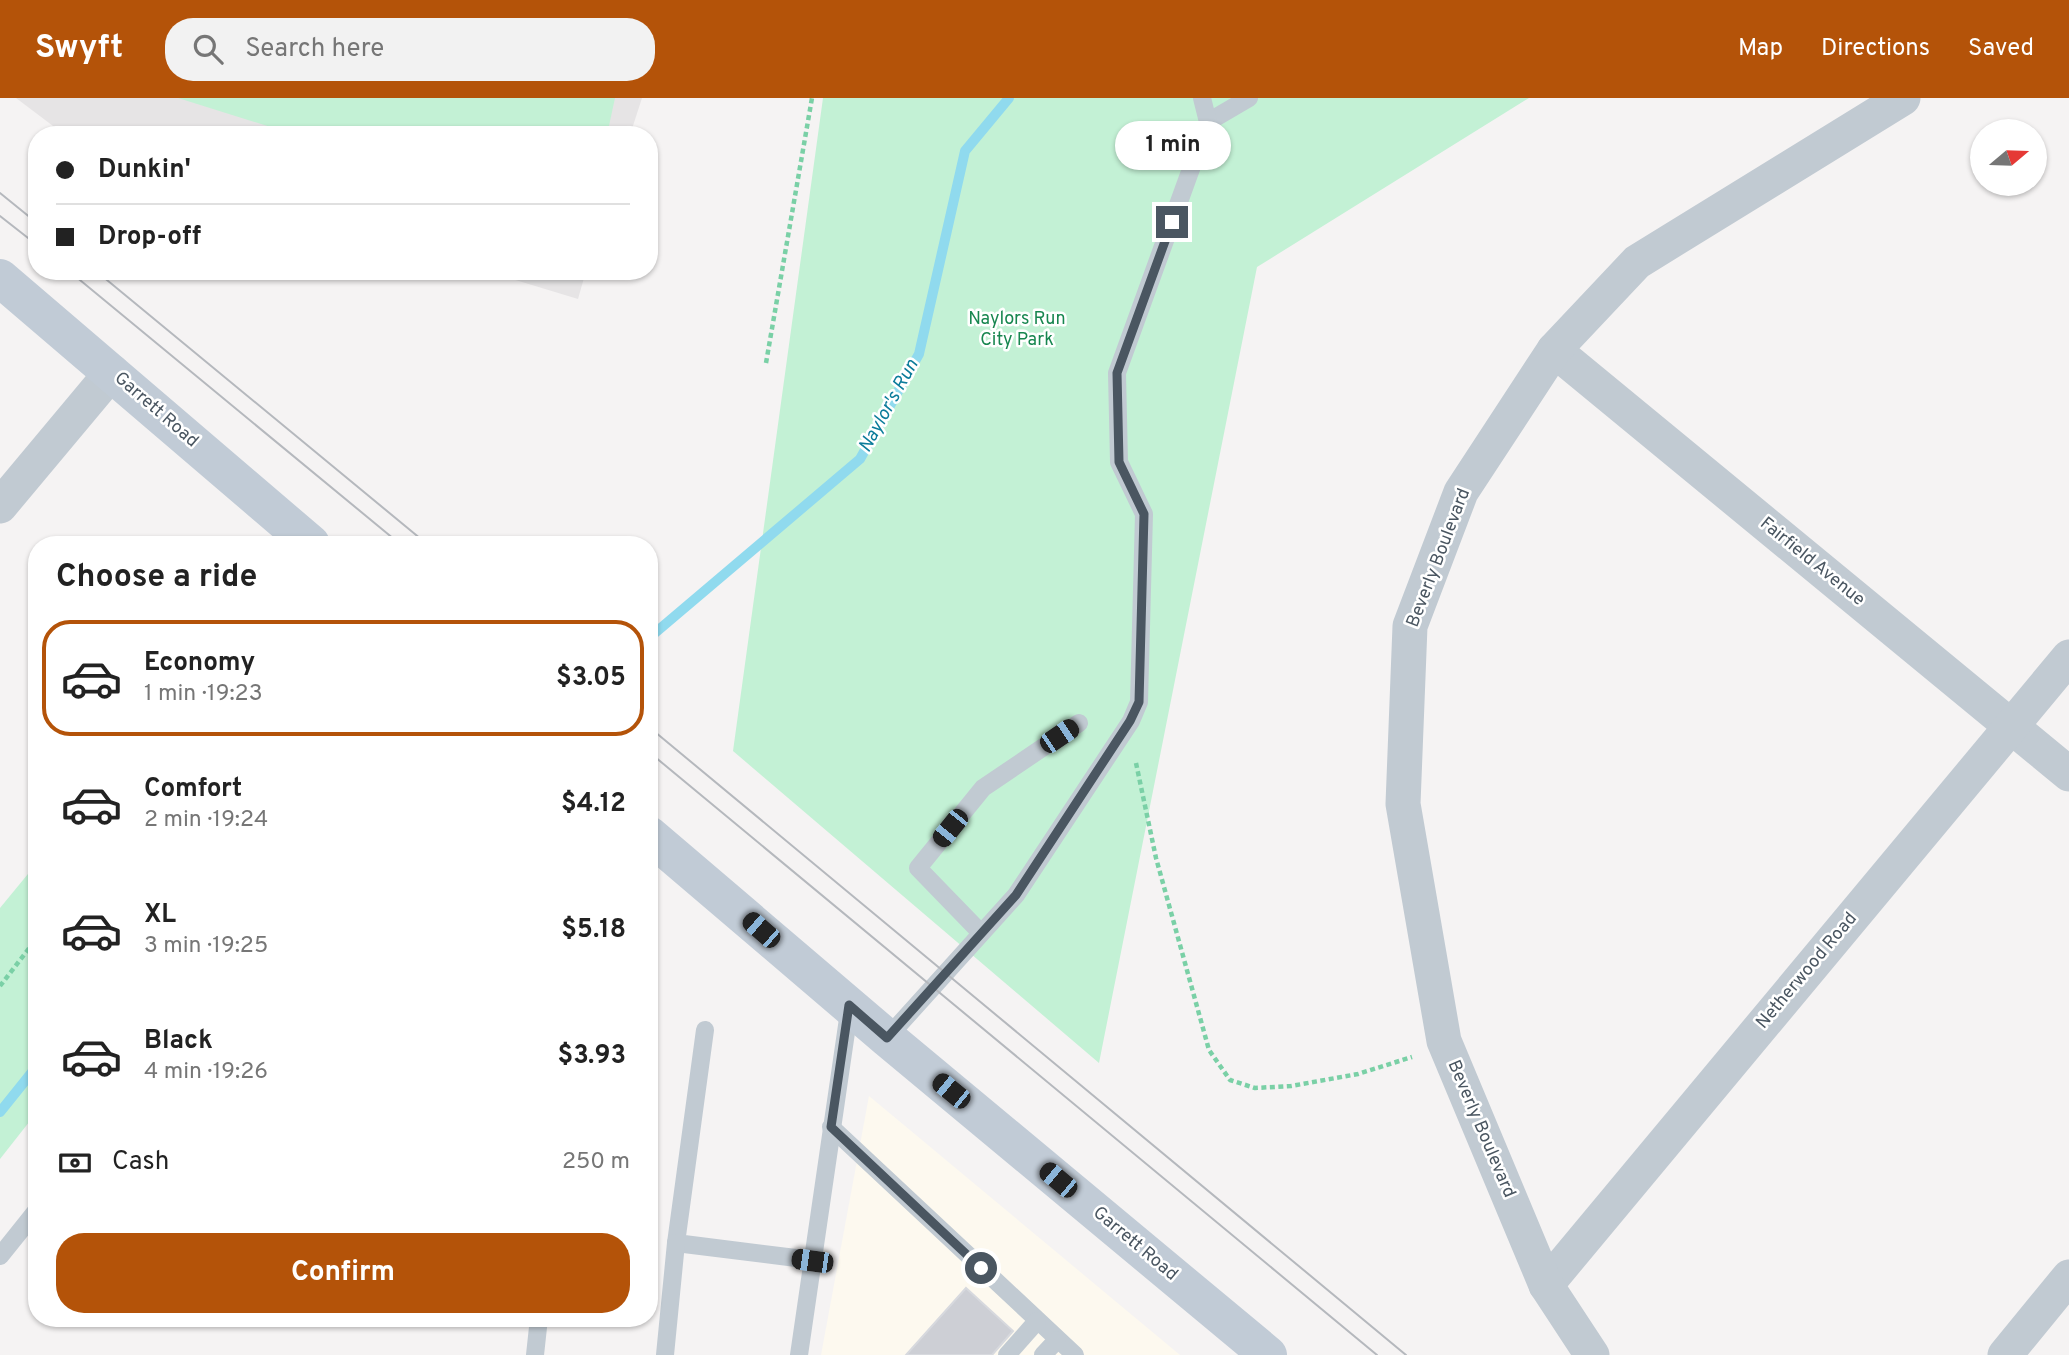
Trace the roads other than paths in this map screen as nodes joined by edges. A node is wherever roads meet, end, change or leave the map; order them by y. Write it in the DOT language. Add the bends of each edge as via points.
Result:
graph roads {
  1 [pos="1202,98"];
  2 [pos="1250,98"];
  3 [pos="1903,98"];
  4 [pos="1209,122"];
  5 [pos="0,278"];
  6 [pos="1553,350"];
  7 [pos="112,372"];
  8 [pos="0,506"];
  9 [pos="302,536"];
  10 [pos="2069,657"];
  11 [pos="1079,723"];
  12 [pos="2011,726"];
  13 [pos="2069,774"];
  14 [pos="658,843"];
  15 [pos="981,933"];
  16 [pos="849,1005"];
  17 [pos="705,1030"];
  18 [pos="887,1038"];
  19 [pos="831,1127"];
  20 [pos="28,1221"];
  21 [pos="676,1242"];
  22 [pos="0,1256"];
  23 [pos="812,1261"];
  24 [pos="2069,1276"];
  25 [pos="1546,1286"];
  26 [pos="1037,1321"];
  27 [pos="538,1327"];
  28 [pos="1057,1340"];
  29 [pos="1261,1353"];
  30 [pos="535,1355"];
  31 [pos="665,1355"];
  32 [pos="799,1355"];
  33 [pos="1007,1355"];
  34 [pos="1043,1355"];
  35 [pos="1075,1355"];
  36 [pos="1592,1355"];
  37 [pos="2005,1355"];
  1 -- 4 [label="lane"];
  2 -- 4 [label="lane"];
  3 -- 6 [label="street, Beverly Boulevard" via="1637,262"];
  4 -- 15 [label="lane" via="1117,373 1119,462 1144,514 1139,702 1016,895"];
  5 -- 7 [label="main road, Garrett Road"];
  6 -- 12 [label="street, Fairfield Avenue"];
  6 -- 25 [label="street, Beverly Boulevard" via="1461,492 1410,626 1403,804 1447,1047"];
  7 -- 8 [label="street"];
  7 -- 9 [label="main road, Garrett Road"];
  10 -- 12 [label="street, Netherwood Road"];
  11 -- 15 [label="lane" via="982,788 918,868"];
  12 -- 13 [label="street, Fairfield Avenue"];
  12 -- 25 [label="street, Netherwood Road"];
  14 -- 16 [label="main road, Garrett Road"];
  15 -- 18 [label="lane"];
  16 -- 18 [label="main road, Garrett Road"];
  16 -- 19 [label="lane"];
  17 -- 21 [label="lane"];
  18 -- 29 [label="main road, Garrett Road"];
  19 -- 23 [label="lane"];
  19 -- 26 [label="lane"];
  20 -- 22 [label="lane"];
  21 -- 23 [label="lane"];
  21 -- 31 [label="lane"];
  23 -- 32 [label="lane"];
  24 -- 37 [label="street"];
  25 -- 36 [label="street, Beverly Boulevard"];
  26 -- 28 [label="lane"];
  26 -- 33 [label="lane"];
  27 -- 30 [label="lane"];
  28 -- 34 [label="lane"];
  28 -- 35 [label="lane"];
}
